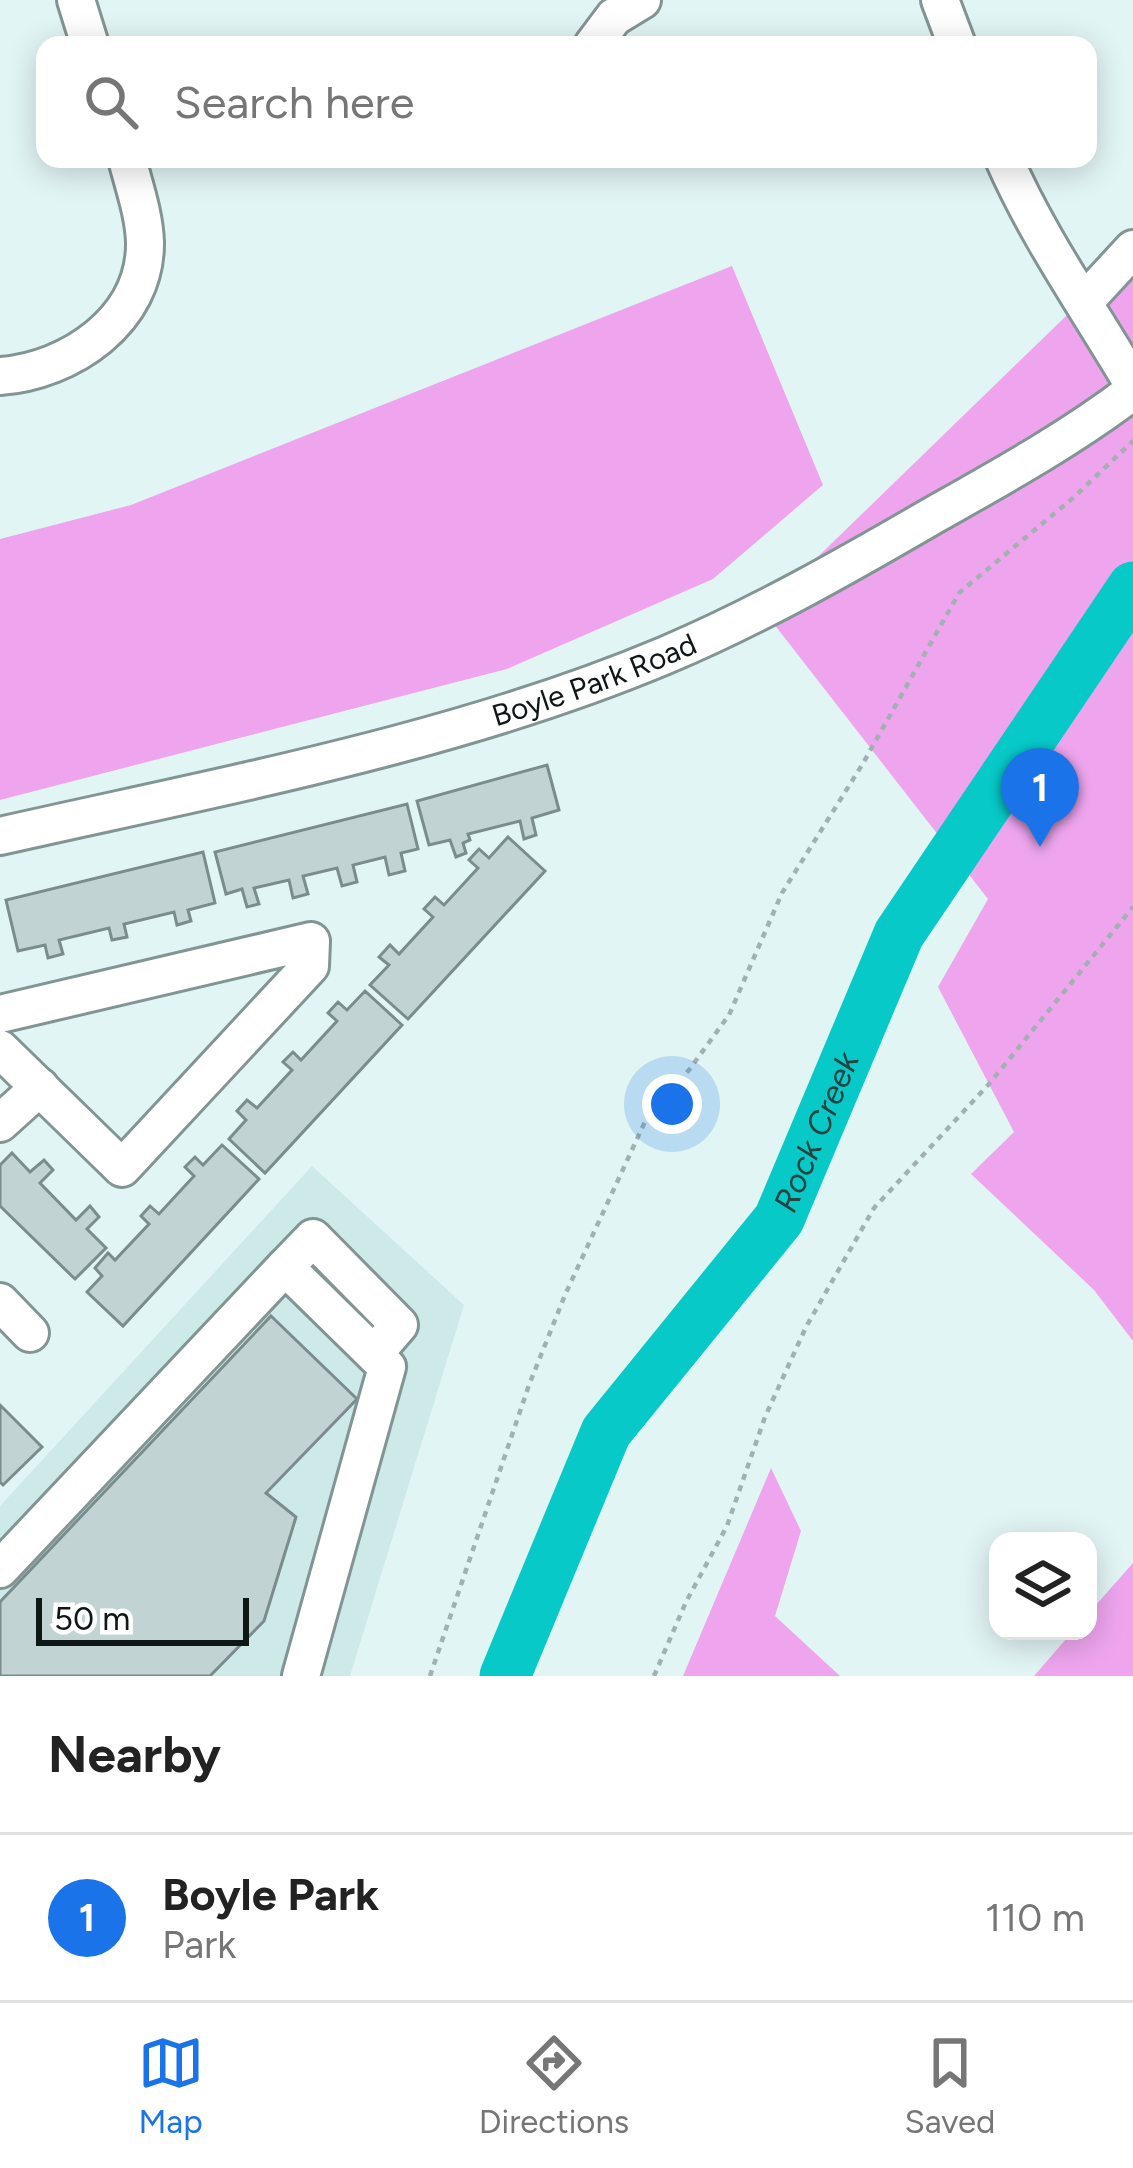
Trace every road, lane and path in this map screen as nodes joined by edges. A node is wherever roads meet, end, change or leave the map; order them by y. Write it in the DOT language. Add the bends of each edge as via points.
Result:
graph roads {
  1 [pos="76,0"];
  2 [pos="642,0"];
  3 [pos="940,0"];
  4 [pos="87,36"];
  5 [pos="600,36"];
  6 [pos="954,36"];
  7 [pos="129,168"];
  8 [pos="1008,168"];
  9 [pos="1133,249"];
  10 [pos="1085,301"];
  11 [pos="0,376"];
  12 [pos="1133,388"];
  13 [pos="1133,441"];
  14 [pos="0,836"];
  15 [pos="1133,908"];
  16 [pos="0,1014"];
  17 [pos="0,1049"];
  18 [pos="40,1088"];
  19 [pos="0,1123"];
  20 [pos="0,1302"];
  21 [pos="30,1334"];
  22 [pos="0,1569"];
  23 [pos="301,1676"];
  24 [pos="430,1676"];
  25 [pos="654,1676"];
  1 -- 4 [label="street"];
  2 -- 5 [label="street"];
  3 -- 6 [label="street"];
  7 -- 11 [label="street" via="145,240 125,306 70,357 31,374"];
  8 -- 10 [label="street"];
  9 -- 10 [label="street"];
  10 -- 12 [label="street"];
  12 -- 14 [label="street, Boyle Park Road" via="1095,420 897,536 664,656 339,758"];
  13 -- 24 [label="path" via="959,593 782,892 729,1015 649,1113 529,1385"];
  15 -- 25 [label="path" via="989,1084 874,1208 806,1327 727,1526"];
  16 -- 18 [label="street" via="311,941 310,966 122,1168"];
  17 -- 18 [label="street"];
  18 -- 19 [label="street"];
  20 -- 21 [label="street"];
  22 -- 23 [label="street" via="285,1267 386,1366"];
}
